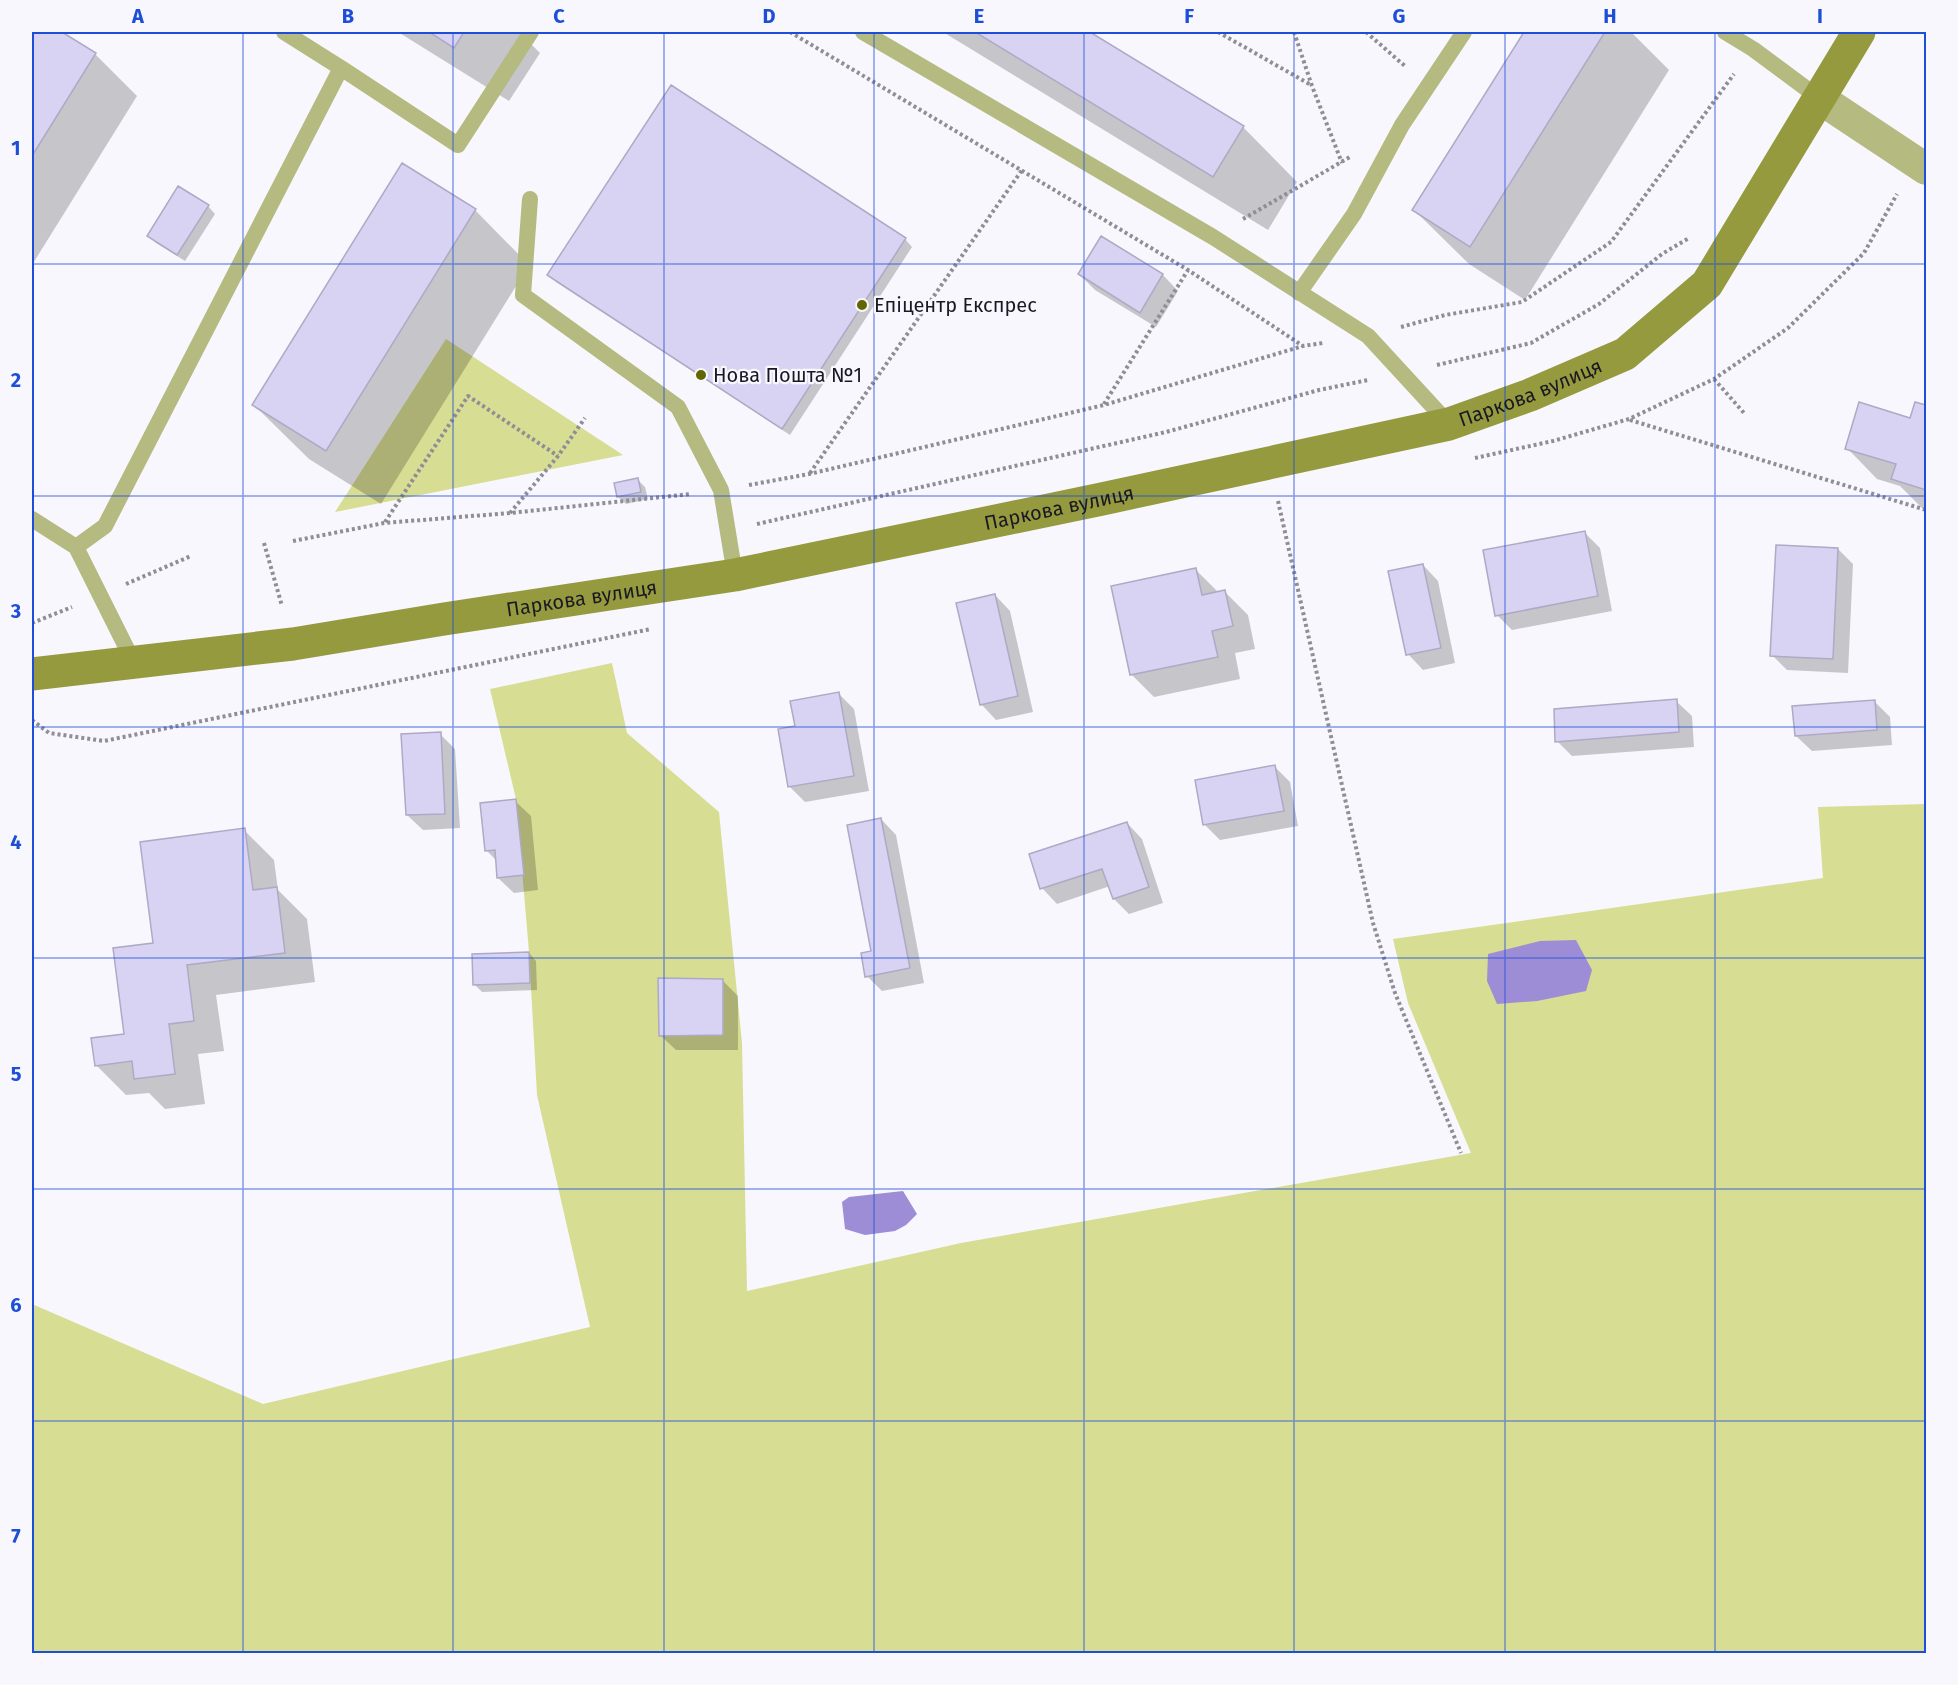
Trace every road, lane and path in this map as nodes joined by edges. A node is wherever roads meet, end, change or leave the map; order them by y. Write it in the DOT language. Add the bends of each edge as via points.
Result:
graph roads {
  1 [pos="284,32"];
  2 [pos="531,32"];
  3 [pos="790,32"];
  4 [pos="863,32"];
  5 [pos="1218,32"];
  6 [pos="1294,32"];
  7 [pos="1366,32"];
  8 [pos="1464,32"];
  9 [pos="1725,32"];
  10 [pos="1859,32"];
  11 [pos="1753,49"];
  12 [pos="341,68"];
  13 [pos="1312,86"];
  14 [pos="1428,87"];
  15 [pos="1819,98"];
  16 [pos="1352,156"];
  17 [pos="1342,162"];
  18 [pos="1926,169"];
  19 [pos="1022,170"];
  20 [pos="530,199"];
  21 [pos="1354,214"];
  22 [pos="1213,237"];
  23 [pos="1691,237"];
  24 [pos="1188,270"];
  25 [pos="1299,293"];
  26 [pos="1368,336"];
  27 [pos="1303,346"];
  28 [pos="1402,373"];
  29 [pos="1714,379"];
  30 [pos="1104,405"];
  31 [pos="1744,413"];
  32 [pos="585,418"];
  33 [pos="1629,419"];
  34 [pos="1449,424"];
  35 [pos="558,456"];
  36 [pos="809,474"];
  37 [pos="721,490"];
  38 [pos="1278,501"];
  39 [pos="1926,510"];
  40 [pos="510,513"];
  41 [pos="32,519"];
  42 [pos="384,523"];
  43 [pos="728,531"];
  44 [pos="293,541"];
  45 [pos="264,543"];
  46 [pos="75,547"];
  47 [pos="735,574"];
  48 [pos="293,644"];
  49 [pos="134,663"];
  50 [pos="32,674"];
  51 [pos="1461,1153"];
  1 -- 12 [label="lane"];
  2 -- 12 [label="lane" via="458,145"];
  3 -- 19 [label="path"];
  4 -- 22 [label="lane"];
  5 -- 13 [label="path"];
  6 -- 13 [label="path"];
  7 -- 14 [label="path"];
  8 -- 14 [label="lane"];
  9 -- 11 [label="lane"];
  10 -- 15 [label="street, Паркова вулиця"];
  11 -- 15 [label="lane"];
  11 -- 26 [label="path" via="1611,242 1522,302 1445,315"];
  12 -- 46 [label="lane" via="105,526"];
  13 -- 17 [label="path"];
  14 -- 21 [label="lane" via="1402,125"];
  15 -- 18 [label="street"];
  15 -- 34 [label="street, Паркова вулиця" via="1707,284 1625,354"];
  16 -- 17 [label="path"];
  17 -- 21 [label="path"];
  17 -- 22 [label="path"];
  19 -- 24 [label="path"];
  19 -- 36 [label="path"];
  20 -- 37 [label="lane" via="523,295 678,407"];
  21 -- 25 [label="lane"];
  22 -- 25 [label="lane"];
  23 -- 28 [label="path" via="1662,254 1599,304 1531,343"];
  24 -- 27 [label="path"];
  24 -- 30 [label="path"];
  25 -- 26 [label="lane"];
  26 -- 27 [label="path"];
  26 -- 28 [label="lane"];
  27 -- 30 [label="path"];
  28 -- 34 [label="lane"];
  28 -- 43 [label="path" via="1319,390 1166,432"];
  29 -- 31 [label="path"];
  30 -- 36 [label="path"];
  32 -- 35 [label="path"];
  33 -- 39 [label="path"];
  34 -- 47 [label="street, Паркова вулиця"];
  35 -- 40 [label="path"];
  35 -- 42 [label="path" via="468,396"];
  36 -- 37 [label="path"];
  37 -- 40 [label="path"];
  37 -- 43 [label="lane"];
  38 -- 51 [label="path" via="1373,923 1395,993"];
  40 -- 42 [label="path"];
  41 -- 46 [label="lane"];
  42 -- 44 [label="path"];
  43 -- 47 [label="lane"];
  45 -- 48 [label="path"];
  46 -- 49 [label="lane"];
  47 -- 48 [label="street, Паркова вулиця"];
  48 -- 49 [label="street, Паркова вулиця"];
  49 -- 50 [label="street, Паркова вулиця"];
}
